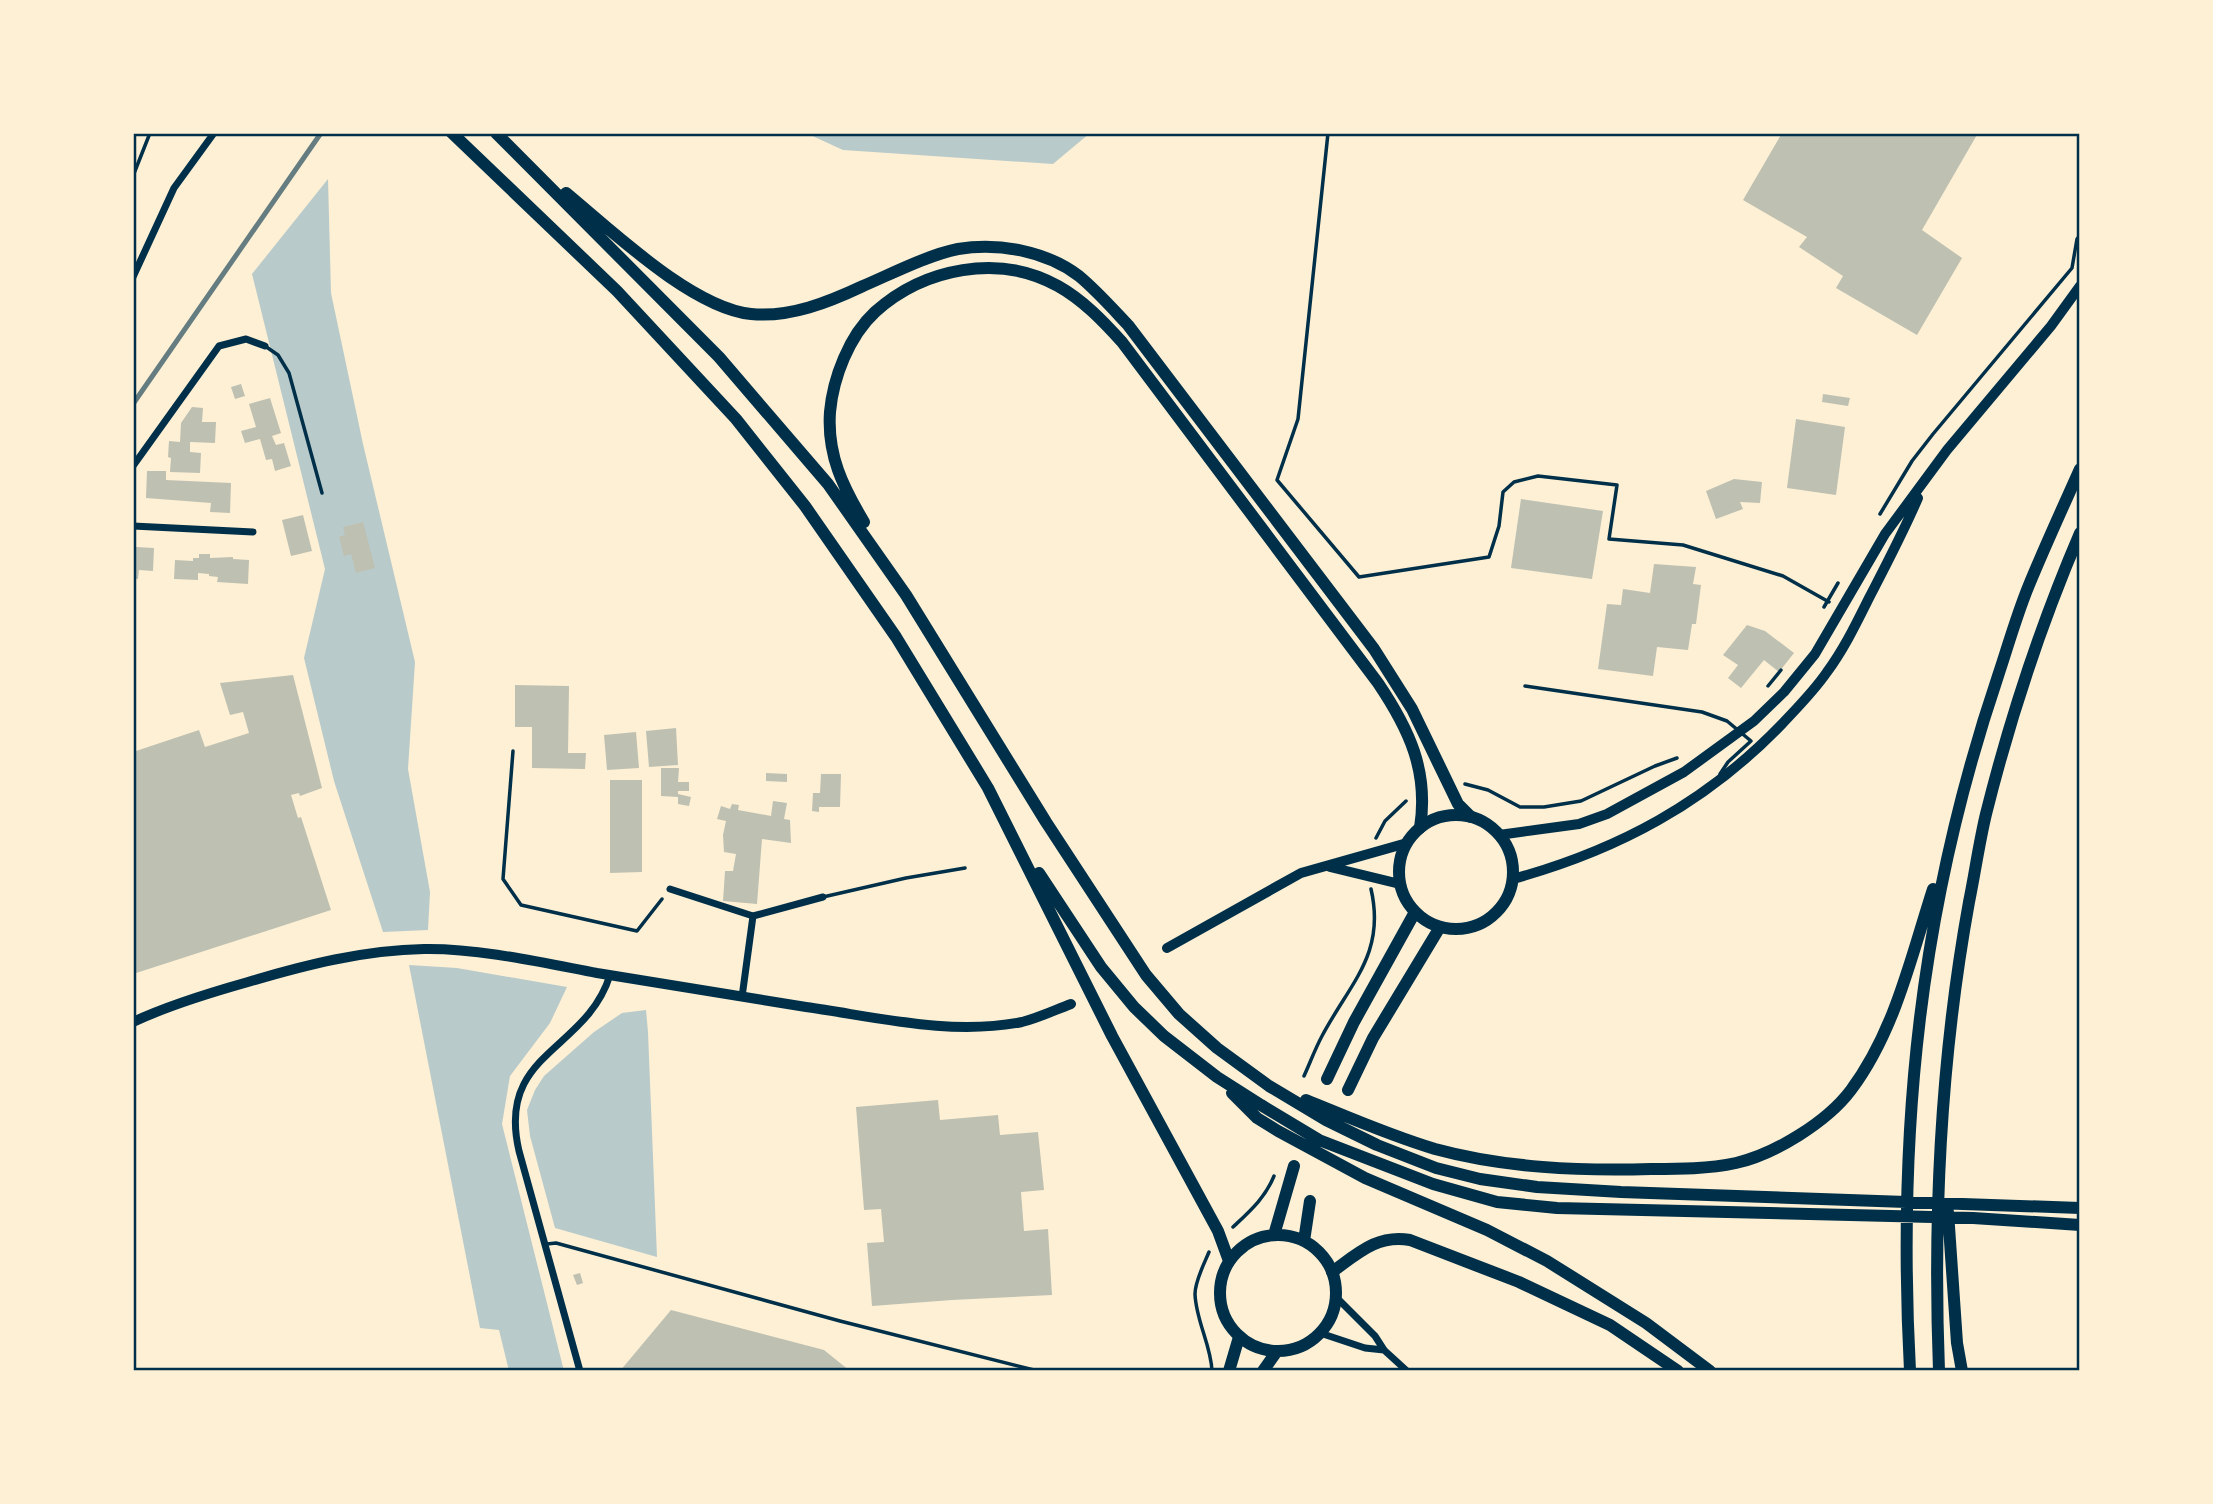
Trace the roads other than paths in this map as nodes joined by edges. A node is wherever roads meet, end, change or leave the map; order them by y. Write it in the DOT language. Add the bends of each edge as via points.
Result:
graph roads {
  1 [pos="150,133"];
  2 [pos="214,133"];
  3 [pos="452,133"];
  4 [pos="496,133"];
  5 [pos="514,150"];
  6 [pos="133,176"];
  7 [pos="133,277"];
  8 [pos="2080,286"];
  9 [pos="2080,298"];
  10 [pos="2051,326"];
  11 [pos="265,346"];
  12 [pos="133,466"];
  13 [pos="2080,469"];
  14 [pos="1924,483"];
  15 [pos="322,493"];
  16 [pos="133,526"];
  17 [pos="253,532"];
  18 [pos="2080,533"];
  19 [pos="906,595"];
  20 [pos="1525,686"];
  21 [pos="1741,731"];
  22 [pos="1710,788"];
  23 [pos="1471,817"];
  24 [pos="1009,828"];
  25 [pos="1420,828"];
  26 [pos="1952,829"];
  27 [pos="1499,835"];
  28 [pos="1407,843"];
  29 [pos="1326,867"];
  30 [pos="965,868"];
  31 [pos="1513,878"];
  32 [pos="1400,884"];
  33 [pos="670,889"];
  34 [pos="823,897"];
  35 [pos="1415,912"];
  36 [pos="753,916"];
  37 [pos="1440,927"];
  38 [pos="1167,948"];
  39 [pos="611,975"];
  40 [pos="742,997"];
  41 [pos="1071,1004"];
  42 [pos="133,1022"];
  43 [pos="1327,1079"];
  44 [pos="1269,1086"];
  45 [pos="1348,1090"];
  46 [pos="1259,1112"];
  47 [pos="1942,1121"];
  48 [pos="1294,1166"];
  49 [pos="1310,1201"];
  50 [pos="2080,1208"];
  51 [pos="2080,1225"];
  52 [pos="1274,1235"];
  53 [pos="1304,1241"];
  54 [pos="545,1245"];
  55 [pos="1229,1261"];
  56 [pos="1332,1272"];
  57 [pos="1336,1297"];
  58 [pos="1320,1333"];
  59 [pos="1239,1337"];
  60 [pos="1384,1350"];
  61 [pos="1277,1351"];
  62 [pos="580,1371"];
  63 [pos="1038,1371"];
  64 [pos="1229,1371"];
  65 [pos="1263,1371"];
  66 [pos="1407,1371"];
  67 [pos="1678,1371"];
  68 [pos="1710,1371"];
  69 [pos="1910,1371"];
  70 [pos="1939,1371"];
  71 [pos="1962,1371"];
  1 -- 6 [label="lane"];
  2 -- 7 [label="street" via="174,188"];
  3 -- 24 [label="main road" via="617,291 736,419 805,506 896,636"];
  4 -- 5 [label="main road"];
  5 -- 19 [label="main road" via="719,357 828,484"];
  5 -- 23 [label="main road" via="662,272 713,302 750,314 787,312 828,302 957,249 1017,249 1077,275 1128,325 1374,649 1412,709 1458,804"];
  8 -- 10 [label="main road"];
  9 -- 10 [label="main road"];
  10 -- 14 [label="main road"];
  11 -- 12 [label="street" via="246,339 219,346"];
  11 -- 15 [label="lane" via="278,355 289,373"];
  13 -- 26 [label="main road" via="2029,584"];
  14 -- 21 [label="main road" via="1885,534 1815,654 1784,692"];
  14 -- 22 [label="main road" via="1900,541 1826,675 1772,734"];
  16 -- 17 [label="street"];
  18 -- 47 [label="main road" via="2023,682 1985,817 1960,956"];
  19 -- 25 [label="main road" via="836,467 830,412 843,362 875,313 929,279 981,268 1040,277 1075,297 1122,342 1378,682 1398,713 1418,760"];
  19 -- 44 [label="main road" via="1146,975 1179,1014"];
  20 -- 21 [label="lane" via="1707,713"];
  21 -- 22 [label="lane" via="1751,741 1728,762"];
  21 -- 27 [label="main road" via="1684,772 1607,814 1579,824"];
  22 -- 31 [label="main road" via="1637,833 1590,855"];
  23 -- 25 [label="main road" via="1435,819"];
  23 -- 27 [label="main road"];
  24 -- 46 [label="main road" via="1101,967 1134,1007 1164,1037"];
  24 -- 55 [label="main road" via="1112,1036 1218,1231"];
  25 -- 28 [label="main road"];
  26 -- 44 [label="main road" via="1887,1030 1851,1091 1828,1115 1773,1149 1738,1162 1695,1168 1506,1164 1381,1131"];
  26 -- 69 [label="main road" via="1929,950 1911,1097 1906,1286"];
  27 -- 31 [label="main road" via="1513,863"];
  28 -- 29 [label="street"];
  28 -- 32 [label="main road" via="1400,863"];
  29 -- 32 [label="street"];
  29 -- 38 [label="street" via="1301,873"];
  30 -- 34 [label="lane"];
  31 -- 37 [label="main road" via="1506,901 1485,922 1471,928"];
  32 -- 35 [label="main road"];
  33 -- 36 [label="street"];
  34 -- 36 [label="street"];
  35 -- 37 [label="main road"];
  35 -- 43 [label="main road"];
  36 -- 40 [label="street"];
  37 -- 45 [label="main road" via="1373,1038"];
  39 -- 40 [label="street"];
  39 -- 42 [label="street" via="467,952 377,952 273,974"];
  39 -- 54 [label="street" via="596,1006 527,1076 516,1105 516,1136"];
  40 -- 41 [label="street" via="946,1028 1024,1021"];
  44 -- 50 [label="main road" via="1377,1145 1480,1179 1537,1187"];
  46 -- 51 [label="main road" via="1370,1161 1497,1202 1557,1208"];
  46 -- 68 [label="main road" via="1278,1131 1366,1178 1547,1261 1646,1323"];
  47 -- 70 [label="main road" via="1936,1304"];
  47 -- 71 [label="main road"];
  48 -- 52 [label="main road"];
  49 -- 53 [label="main road"];
  52 -- 53 [label="main road"];
  52 -- 55 [label="main road" via="1248,1242"];
  53 -- 56 [label="main road" via="1326,1260"];
  54 -- 62 [label="street"];
  54 -- 63 [label="lane" via="556,1243"];
  55 -- 59 [label="main road" via="1219,1287 1220,1301 1223,1315"];
  56 -- 57 [label="main road"];
  56 -- 67 [label="main road" via="1385,1239 1410,1240 1519,1282 1610,1325"];
  57 -- 58 [label="main road"];
  57 -- 60 [label="street"];
  58 -- 60 [label="street"];
  58 -- 61 [label="main road" via="1301,1347"];
  59 -- 61 [label="main road" via="1257,1348"];
  59 -- 64 [label="main road"];
  60 -- 66 [label="street"];
  61 -- 65 [label="main road"];
}
